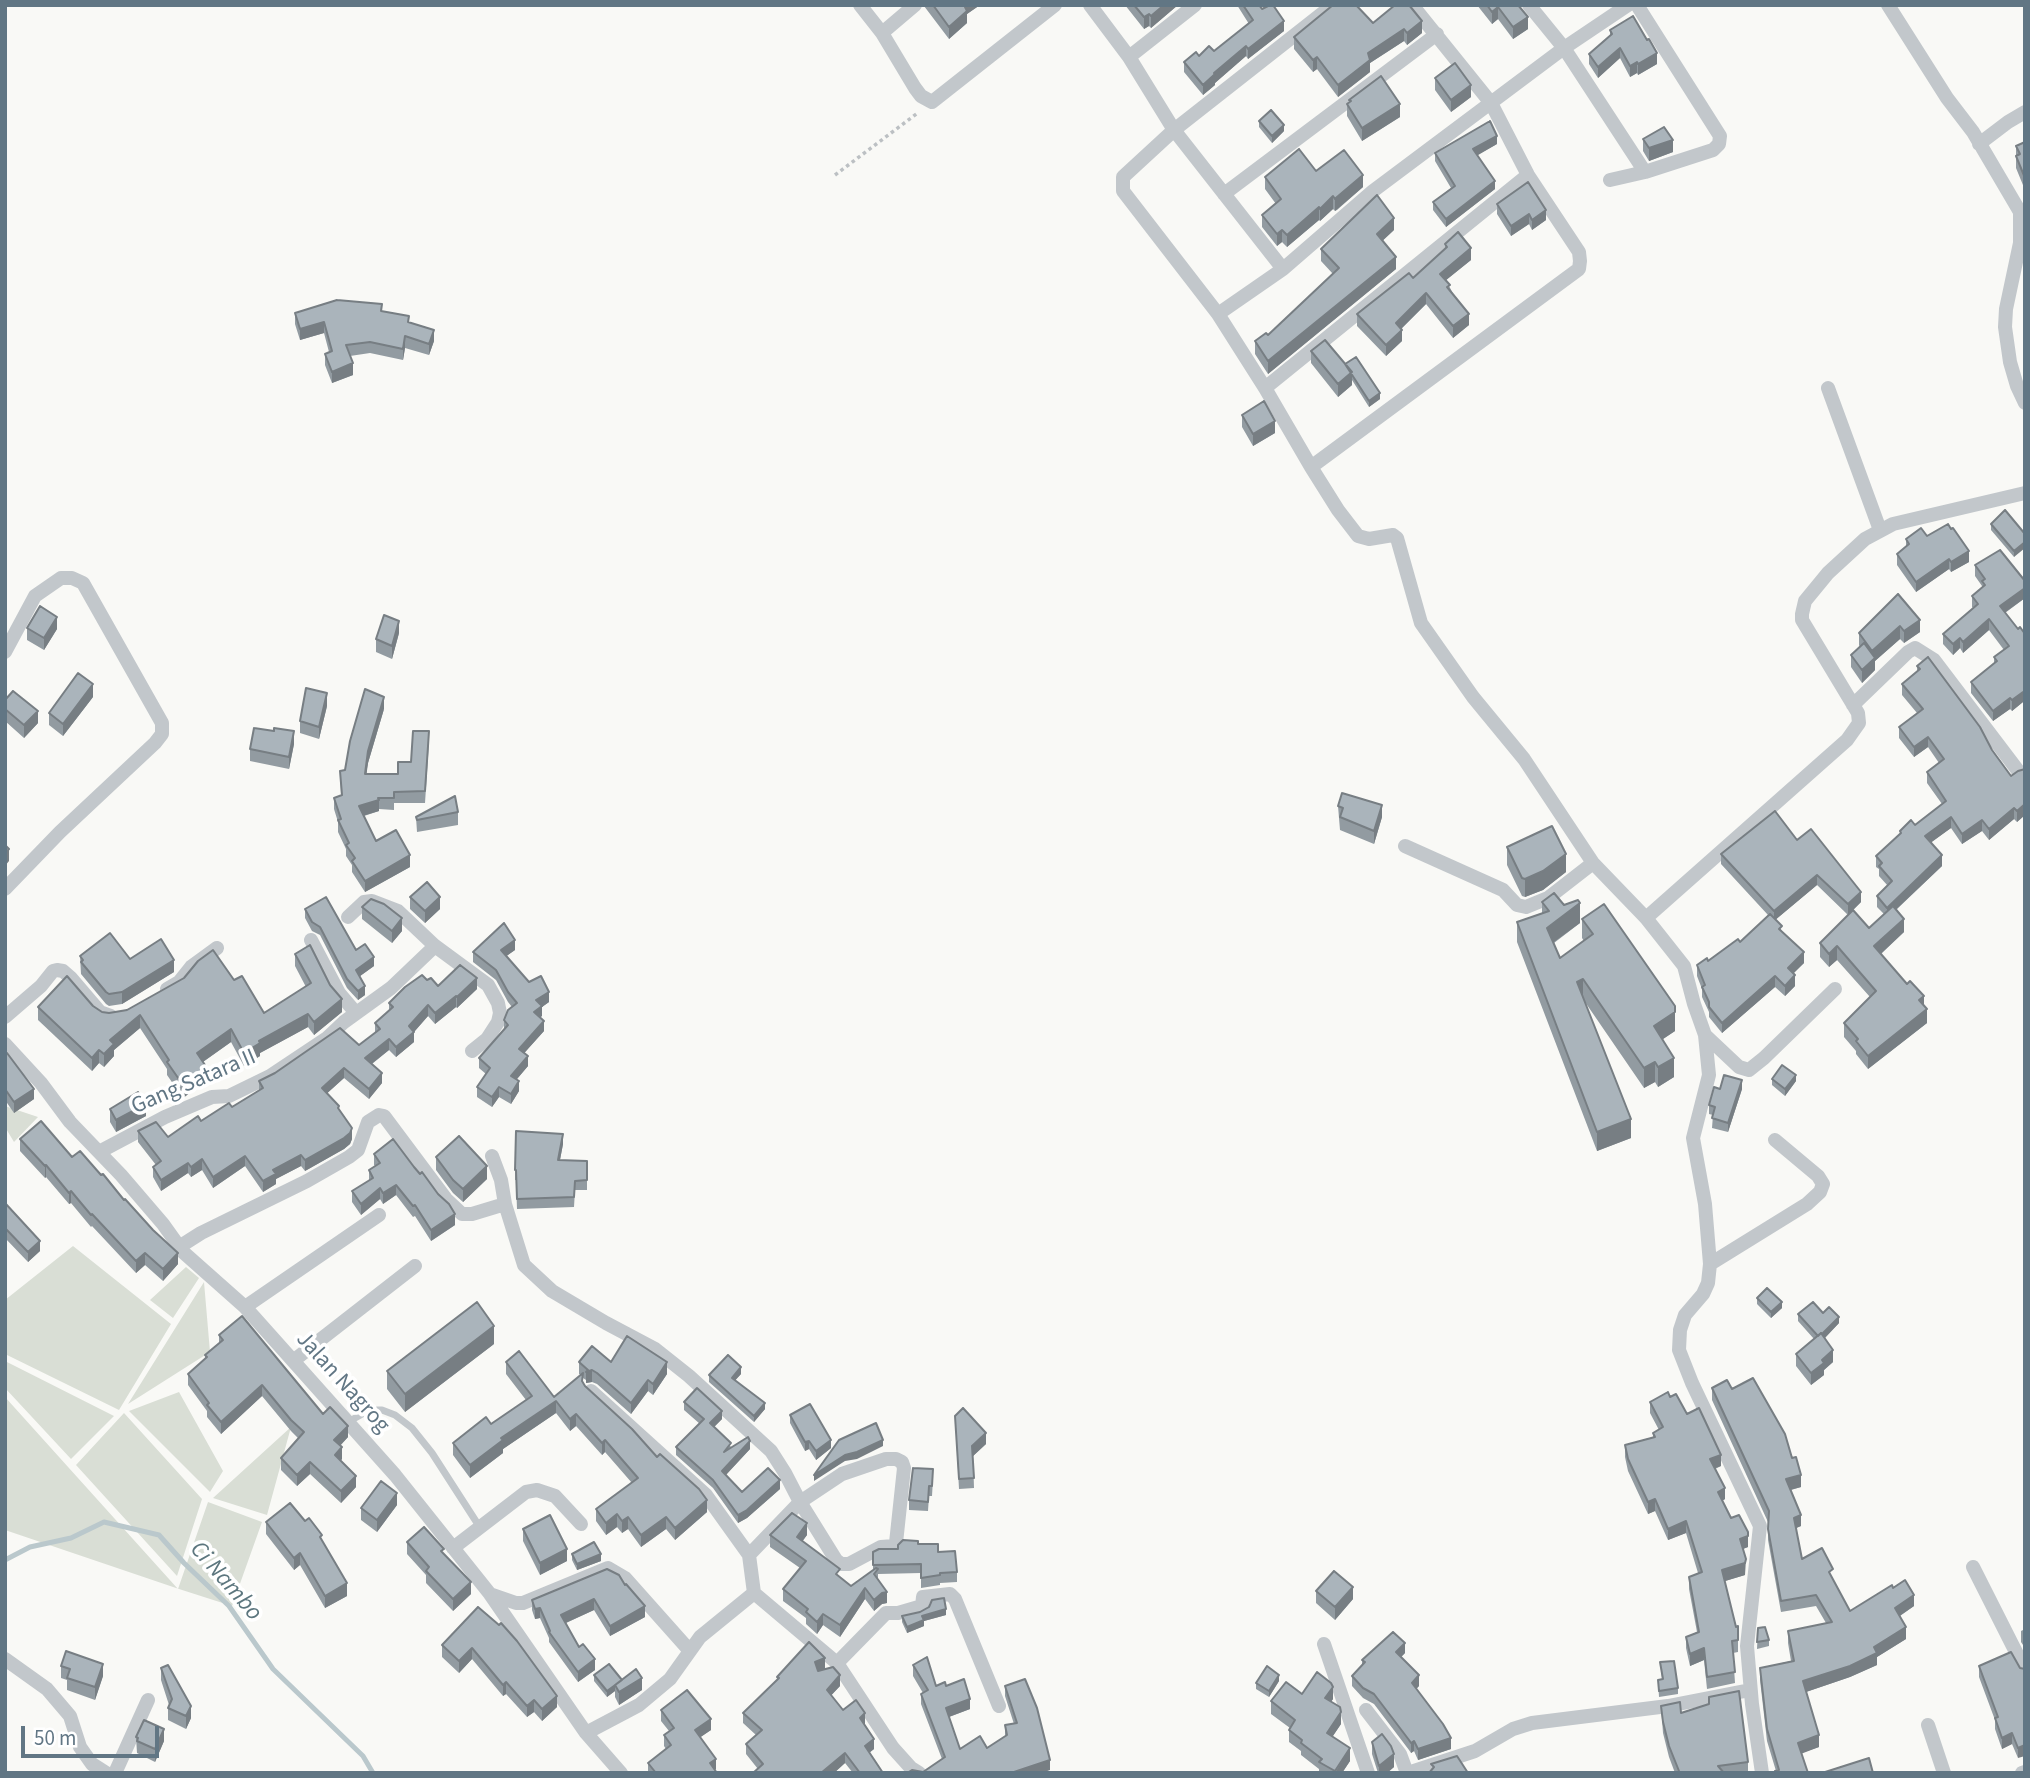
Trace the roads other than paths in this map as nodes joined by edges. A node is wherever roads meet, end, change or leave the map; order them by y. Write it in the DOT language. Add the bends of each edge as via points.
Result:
graph roads {
  1 [pos="860,5"];
  2 [pos="915,5"];
  3 [pos="1055,5"];
  4 [pos="1090,5"];
  5 [pos="1195,5"];
  6 [pos="1333,5"];
  7 [pos="1412,5"];
  8 [pos="1529,5"];
  9 [pos="1628,5"];
  10 [pos="1637,5"];
  11 [pos="1888,5"];
  12 [pos="882,33"];
  13 [pos="1437,34"];
  14 [pos="1564,48"];
  15 [pos="1129,57"];
  16 [pos="1491,103"];
  17 [pos="2025,112"];
  18 [pos="1174,130"];
  19 [pos="1979,144"];
  20 [pos="1645,172"];
  21 [pos="1528,175"];
  22 [pos="1610,180"];
  23 [pos="1224,194"];
  24 [pos="1283,269"];
  25 [pos="1218,314"];
  26 [pos="1265,388"];
  27 [pos="1828,388"];
  28 [pos="2025,403"];
  29 [pos="1311,467"];
  30 [pos="2025,493"];
  31 [pos="1880,530"];
  32 [pos="5,652"];
  33 [pos="1853,705"];
  34 [pos="2019,772"];
  35 [pos="1405,846"];
  36 [pos="1593,863"];
  37 [pos="5,889"];
  38 [pos="348,917"];
  39 [pos="1646,918"];
  40 [pos="311,940"];
  41 [pos="435,946"];
  42 [pos="216,948"];
  43 [pos="1835,989"];
  44 [pos="157,995"];
  45 [pos="125,1013"];
  46 [pos="356,1013"];
  47 [pos="5,1017"];
  48 [pos="1705,1035"];
  49 [pos="5,1044"];
  50 [pos="472,1051"];
  51 [pos="1775,1140"];
  52 [pos="99,1152"];
  53 [pos="492,1156"];
  54 [pos="505,1204"];
  55 [pos="379,1215"];
  56 [pos="179,1247"];
  57 [pos="1710,1264"];
  58 [pos="415,1266"];
  59 [pos="245,1307"];
  60 [pos="293,1361"];
  61 [pos="591,1391"];
  62 [pos="347,1423"];
  63 [pos="800,1502"];
  64 [pos="581,1524"];
  65 [pos="479,1526"];
  66 [pos="453,1548"];
  67 [pos="748,1555"];
  68 [pos="1973,1567"];
  69 [pos="754,1593"];
  70 [pos="489,1594"];
  71 [pos="1324,1644"];
  72 [pos="690,1651"];
  73 [pos="5,1659"];
  74 [pos="837,1662"];
  75 [pos="2025,1670"];
  76 [pos="1751,1690"];
  77 [pos="148,1700"];
  78 [pos="999,1706"];
  79 [pos="1366,1710"];
  80 [pos="1928,1725"];
  81 [pos="586,1733"];
  82 [pos="1412,1772"];
  83 [pos="106,1773"];
  84 [pos="115,1773"];
  85 [pos="621,1773"];
  86 [pos="919,1773"];
  87 [pos="1368,1773"];
  88 [pos="1762,1773"];
  89 [pos="1944,1773"];
  1 -- 12 [label="street"];
  2 -- 12 [label="street"];
  3 -- 12 [label="street" via="932,102 920,96"];
  4 -- 15 [label="street"];
  5 -- 15 [label="street"];
  6 -- 18 [label="street"];
  7 -- 13 [label="street"];
  8 -- 14 [label="street"];
  9 -- 14 [label="street"];
  10 -- 20 [label="street" via="1720,136 1713,150"];
  11 -- 19 [label="street"];
  13 -- 16 [label="street"];
  13 -- 23 [label="street"];
  14 -- 16 [label="street"];
  14 -- 20 [label="street"];
  15 -- 18 [label="street"];
  16 -- 21 [label="street"];
  16 -- 24 [label="street" via="1373,191"];
  17 -- 19 [label="street"];
  18 -- 23 [label="street"];
  18 -- 25 [label="street" via="1123,177 1123,191"];
  19 -- 28 [label="street" via="2020,212 2020,243 2005,327 2010,362"];
  20 -- 22 [label="street"];
  21 -- 26 [label="street"];
  21 -- 29 [label="street" via="1579,251 1579,269"];
  23 -- 24 [label="street"];
  24 -- 25 [label="street"];
  25 -- 26 [label="street"];
  26 -- 29 [label="street"];
  27 -- 31 [label="street"];
  29 -- 36 [label="street" via="1358,536 1397,538 1421,623 1524,759"];
  30 -- 31 [label="street"];
  31 -- 33 [label="street" via="1828,573 1805,601 1801,614"];
  32 -- 37 [label="street" via="35,596 61,578 72,578 83,583 162,723 162,734 155,743"];
  33 -- 34 [label="street" via="1914,648 1934,660"];
  33 -- 39 [label="street" via="1860,718 1847,740"];
  35 -- 36 [label="street" via="1503,890 1517,905 1526,907 1548,898"];
  36 -- 39 [label="street"];
  38 -- 41 [label="street" via="364,902 380,903 397,911"];
  39 -- 48 [label="street" via="1683,964"];
  40 -- 46 [label="street" via="339,993"];
  41 -- 46 [label="street, Gang Satara II" via="391,988"];
  41 -- 50 [label="street" via="488,985 498,1003 498,1022"];
  42 -- 44 [label="street" via="179,982"];
  43 -- 48 [label="street" via="1749,1070 1739,1067"];
  45 -- 47 [label="street" via="107,1016 100,1012 71,978 58,970"];
  46 -- 52 [label="street, Gang Satara II" via="270,1076 229,1096 212,1097 165,1117"];
  48 -- 57 [label="street" via="1709,1075 1693,1138"];
  49 -- 52 [label="street, Jalan Nagrog"];
  51 -- 57 [label="street" via="1818,1176 1823,1184 1820,1192"];
  52 -- 56 [label="street, Jalan Nagrog"];
  53 -- 54 [label="street"];
  54 -- 56 [label="street" via="463,1214 379,1115 368,1122 358,1150 349,1157"];
  54 -- 63 [label="street" via="524,1265 552,1291 655,1349 689,1376 771,1451"];
  55 -- 59 [label="street"];
  56 -- 59 [label="street, Jalan Nagrog"];
  57 -- 76 [label="street" via="1703,1294 1685,1315 1679,1350 1760,1526 1748,1623"];
  58 -- 60 [label="street"];
  59 -- 60 [label="street, Jalan Nagrog"];
  60 -- 62 [label="street, Jalan Nagrog"];
  61 -- 67 [label="street" via="706,1495"];
  62 -- 65 [label="lane" via="382,1409 412,1428"];
  62 -- 66 [label="street, Jalan Nagrog"];
  63 -- 63 [label="street" via="836,1560 849,1564 897,1543 902,1462 886,1459 842,1474"];
  63 -- 67 [label="street"];
  64 -- 65 [label="street" via="555,1496 537,1490 526,1492"];
  65 -- 66 [label="street"];
  66 -- 70 [label="street, Jalan Nagrog"];
  67 -- 69 [label="street"];
  68 -- 75 [label="street"];
  69 -- 72 [label="street" via="700,1637"];
  69 -- 74 [label="street"];
  70 -- 72 [label="street" via="523,1603 608,1568 625,1578"];
  70 -- 81 [label="street, Jalan Nagrog"];
  71 -- 87 [label="street"];
  72 -- 81 [label="street" via="670,1679 639,1705"];
  73 -- 83 [label="street" via="47,1689 70,1716 80,1747 92,1765"];
  74 -- 78 [label="street" via="886,1614 922,1606 923,1597 950,1594"];
  74 -- 86 [label="street" via="893,1748"];
  76 -- 82 [label="street" via="1532,1723 1475,1751"];
  76 -- 88 [label="street"];
  77 -- 84 [label="street"];
  79 -- 82 [label="street"];
  80 -- 89 [label="street"];
  81 -- 85 [label="street, Jalan Nagrog"];
}
